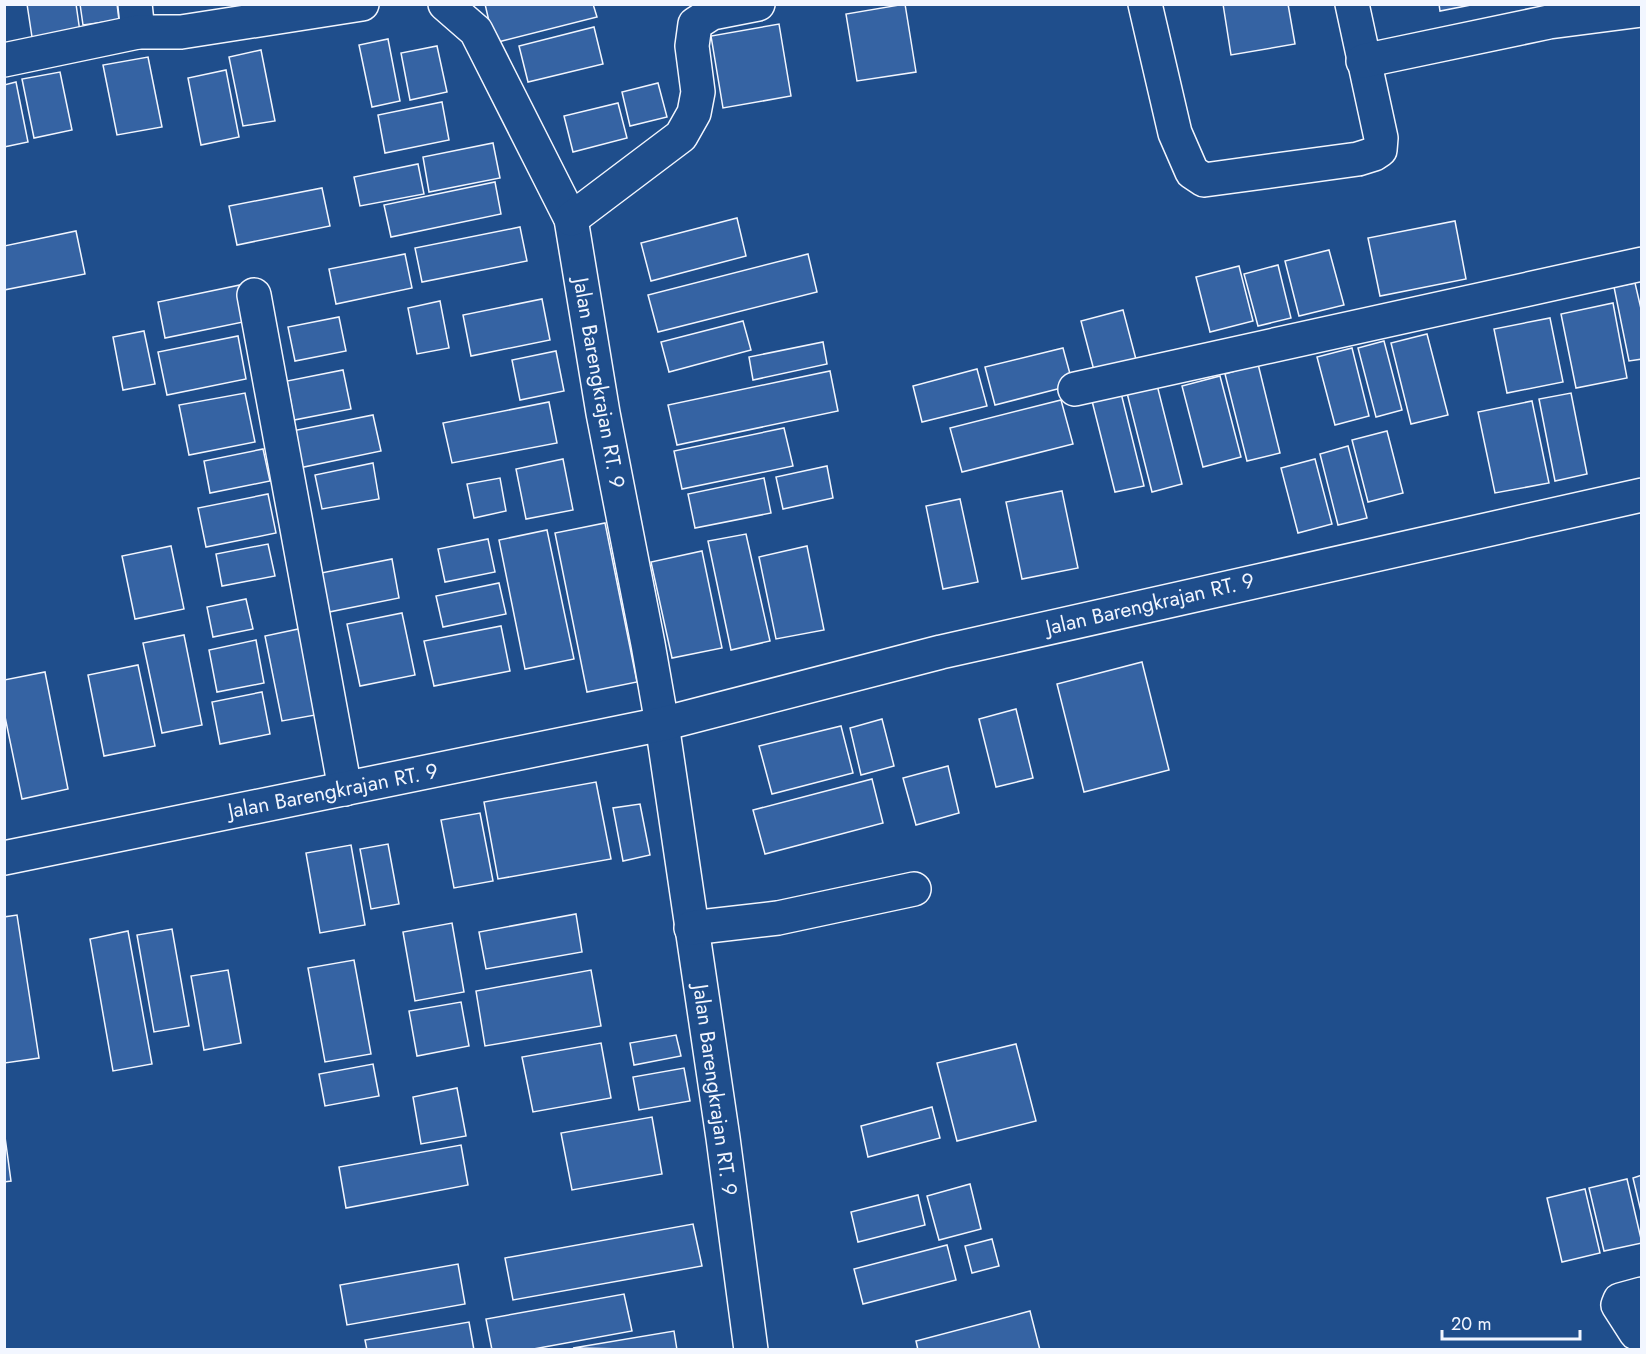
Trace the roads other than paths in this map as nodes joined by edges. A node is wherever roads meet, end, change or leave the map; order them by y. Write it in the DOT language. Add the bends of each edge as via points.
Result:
graph roads {
  1 [pos="362,4"];
  2 [pos="446,4"];
  3 [pos="758,4"];
  4 [pos="1145,4"];
  5 [pos="1352,4"];
  6 [pos="1641,10"];
  7 [pos="1548,13"];
  8 [pos="137,18"];
  9 [pos="4,60"];
  10 [pos="1363,61"];
  11 [pos="571,219"];
  12 [pos="1641,264"];
  13 [pos="254,295"];
  14 [pos="1075,389"];
  15 [pos="1641,495"];
  16 [pos="662,724"];
  17 [pos="345,789"];
  18 [pos="4,858"];
  19 [pos="914,889"];
  20 [pos="691,928"];
  21 [pos="1641,1294"];
  22 [pos="1641,1332"];
  23 [pos="751,1350"];
  1 -- 8 [label="street" via="181,32"];
  2 -- 11 [label="street, Jalan Barengkrajan RT. 9" via="476,31"];
  3 -- 11 [label="street" via="712,14 695,24 692,46 698,92 694,113 681,136"];
  4 -- 10 [label="street" via="1174,134 1192,171 1204,180 1358,159 1380,150 1381,138"];
  5 -- 10 [label="street"];
  6 -- 7 [label="street"];
  7 -- 10 [label="street"];
  8 -- 9 [label="street"];
  11 -- 16 [label="street, Jalan Barengkrajan RT. 9"];
  12 -- 14 [label="street"];
  13 -- 17 [label="street"];
  15 -- 16 [label="street, Jalan Barengkrajan RT. 9" via="941,652"];
  16 -- 17 [label="street, Jalan Barengkrajan RT. 9"];
  16 -- 20 [label="street, Jalan Barengkrajan RT. 9"];
  17 -- 18 [label="street, Jalan Barengkrajan RT. 9"];
  19 -- 20 [label="street" via="778,918"];
  20 -- 23 [label="street, Jalan Barengkrajan RT. 9"];
  21 -- 22 [label="street" via="1620,1300 1617,1305 1636,1333"];
}
